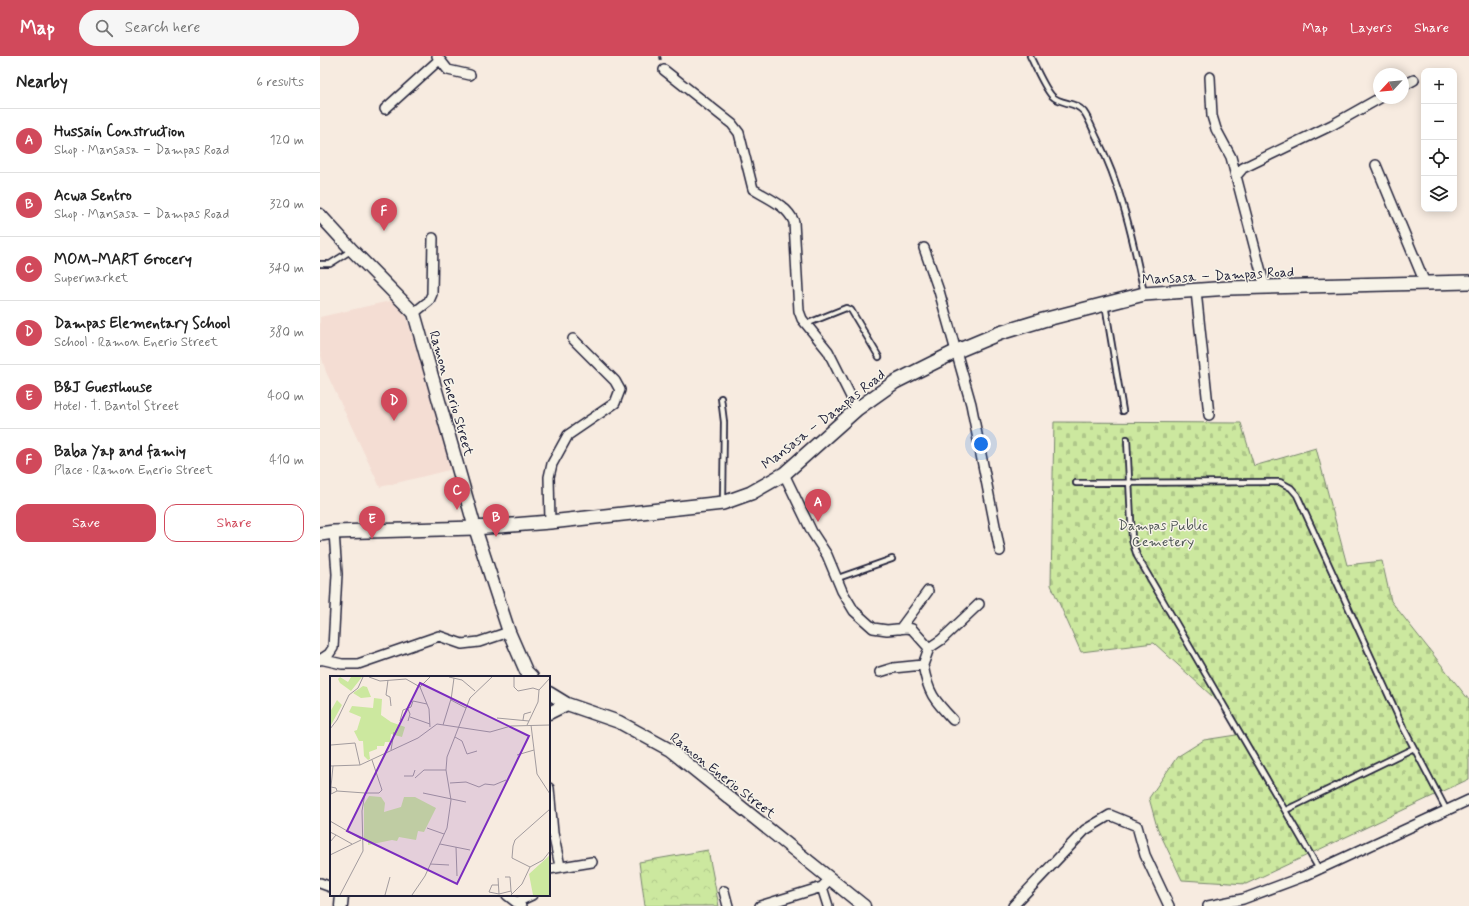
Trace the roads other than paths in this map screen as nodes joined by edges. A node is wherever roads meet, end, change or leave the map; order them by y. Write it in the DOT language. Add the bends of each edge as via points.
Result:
graph roads {
  1 [pos="1030,56"];
  2 [pos="438,58"];
  3 [pos="664,70"];
  4 [pos="470,75"];
  5 [pos="1210,77"];
  6 [pos="1414,80"];
  7 [pos="1409,83"];
  8 [pos="1373,102"];
  9 [pos="385,109"];
  10 [pos="1376,165"];
  11 [pos="1236,176"];
  12 [pos="320,215"];
  13 [pos="433,238"];
  14 [pos="924,248"];
  15 [pos="352,250"];
  16 [pos="320,264"];
  17 [pos="1469,282"];
  18 [pos="1425,283"];
  19 [pos="1265,287"];
  20 [pos="1196,291"];
  21 [pos="1144,294"];
  22 [pos="1105,304"];
  23 [pos="414,313"];
  24 [pos="806,324"];
  25 [pos="573,339"];
  26 [pos="957,351"];
  27 [pos="879,357"];
  28 [pos="721,398"];
  29 [pos="857,409"];
  30 [pos="1122,411"];
  31 [pos="1209,415"];
  32 [pos="1127,439"];
  33 [pos="784,474"];
  34 [pos="1076,483"];
  35 [pos="1130,483"];
  36 [pos="723,503"];
  37 [pos="550,522"];
  38 [pos="475,528"];
  39 [pos="334,532"];
  40 [pos="320,534"];
  41 [pos="1000,551"];
  42 [pos="892,559"];
  43 [pos="838,578"];
  44 [pos="928,591"];
  45 [pos="979,604"];
  46 [pos="900,629"];
  47 [pos="509,632"];
  48 [pos="929,648"];
  49 [pos="320,660"];
  50 [pos="923,665"];
  51 [pos="880,672"];
  52 [pos="531,676"];
  53 [pos="550,694"];
  54 [pos="567,704"];
  55 [pos="550,712"];
  56 [pos="953,720"];
  57 [pos="1414,748"];
  58 [pos="550,799"];
  59 [pos="1469,800"];
  60 [pos="1286,810"];
  61 [pos="1448,811"];
  62 [pos="592,862"];
  63 [pos="560,866"];
  64 [pos="550,869"];
  65 [pos="1319,869"];
  66 [pos="320,883"];
  67 [pos="826,884"];
  68 [pos="330,887"];
  69 [pos="724,891"];
  70 [pos="342,896"];
  71 [pos="508,896"];
  72 [pos="531,896"];
  73 [pos="519,904"];
  74 [pos="341,906"];
  75 [pos="728,906"];
  76 [pos="760,906"];
  77 [pos="828,906"];
  78 [pos="864,906"];
  79 [pos="1013,906"];
  80 [pos="1169,906"];
  81 [pos="1208,906"];
  1 -- 21 [label="lane" via="1052,96 1078,106 1084,112 1104,151 1135,246"];
  2 -- 4 [label="street" via="448,70"];
  2 -- 9 [label="street"];
  3 -- 24 [label="street" via="732,124 739,133 753,189 783,207 791,216 794,222 799,311"];
  5 -- 11 [label="street" via="1212,116 1231,157"];
  6 -- 7 [label="street"];
  8 -- 11 [label="street" via="1243,168"];
  10 -- 18 [label="street"];
  11 -- 19 [label="street"];
  12 -- 15 [label="street, Ramon Enerio Street"];
  13 -- 23 [label="street" via="432,294 429,301"];
  14 -- 26 [label="street"];
  15 -- 16 [label="lane" via="330,264"];
  15 -- 23 [label="street, Ramon Enerio Street"];
  17 -- 18 [label="main road, Mansasa – Dampas Road"];
  18 -- 19 [label="main road, Mansasa – Dampas Road"];
  19 -- 20 [label="main road, Mansasa – Dampas Road"];
  20 -- 21 [label="main road, Mansasa – Dampas Road"];
  20 -- 31 [label="street"];
  21 -- 22 [label="main road, Mansasa – Dampas Road"];
  22 -- 26 [label="main road, Mansasa – Dampas Road" via="1014,329"];
  22 -- 30 [label="lane"];
  23 -- 38 [label="street, Ramon Enerio Street"];
  24 -- 27 [label="lane" via="846,308 851,310"];
  24 -- 29 [label="street" via="828,351"];
  25 -- 37 [label="street" via="616,381 620,390 615,403 568,435 552,464 549,477"];
  26 -- 29 [label="main road, Mansasa – Dampas Road" via="895,382"];
  26 -- 41 [label="street" via="971,404"];
  28 -- 36 [label="lane" via="724,422"];
  29 -- 33 [label="main road, Mansasa – Dampas Road"];
  32 -- 35 [label="lane"];
  33 -- 36 [label="main road, Mansasa – Dampas Road" via="751,493"];
  33 -- 43 [label="street"];
  34 -- 35 [label="lane"];
  35 -- 57 [label="lane" via="1280,482 1291,488 1297,495"];
  35 -- 60 [label="lane" via="1132,540 1137,556"];
  36 -- 37 [label="main road, Mansasa – Dampas Road"];
  37 -- 38 [label="main road, Mansasa – Dampas Road"];
  38 -- 39 [label="main road, Mansasa – Dampas Road"];
  38 -- 47 [label="street, Ramon Enerio Street"];
  39 -- 40 [label="main road, Mansasa – Dampas Road"];
  39 -- 49 [label="street" via="337,574 333,648"];
  42 -- 43 [label="lane"];
  43 -- 46 [label="street" via="854,610 873,628"];
  44 -- 46 [label="street"];
  45 -- 48 [label="street"];
  46 -- 48 [label="street" via="912,629"];
  47 -- 49 [label="street" via="479,642 462,644 440,636 358,664"];
  47 -- 52 [label="street, Ramon Enerio Street" via="526,671"];
  48 -- 50 [label="street"];
  50 -- 51 [label="street"];
  50 -- 56 [label="street" via="930,692"];
  53 -- 54 [label="street, Ramon Enerio Street"];
  54 -- 55 [label="street"];
  54 -- 67 [label="street, Ramon Enerio Street" via="619,722 670,750"];
  57 -- 60 [label="lane"];
  57 -- 61 [label="lane"];
  58 -- 63 [label="street" via="553,833"];
  59 -- 61 [label="street"];
  60 -- 65 [label="lane"];
  61 -- 65 [label="street"];
  62 -- 63 [label="street"];
  63 -- 64 [label="street"];
  65 -- 81 [label="street" via="1243,899"];
  66 -- 68 [label="street"];
  67 -- 76 [label="street"];
  67 -- 77 [label="street"];
  67 -- 78 [label="street, Ramon Enerio Street"];
  69 -- 75 [label="street"];
  70 -- 74 [label="street"];
  71 -- 73 [label="street"];
  72 -- 73 [label="street"];
  79 -- 80 [label="street" via="1085,830 1110,815 1137,826 1145,855"];
}
